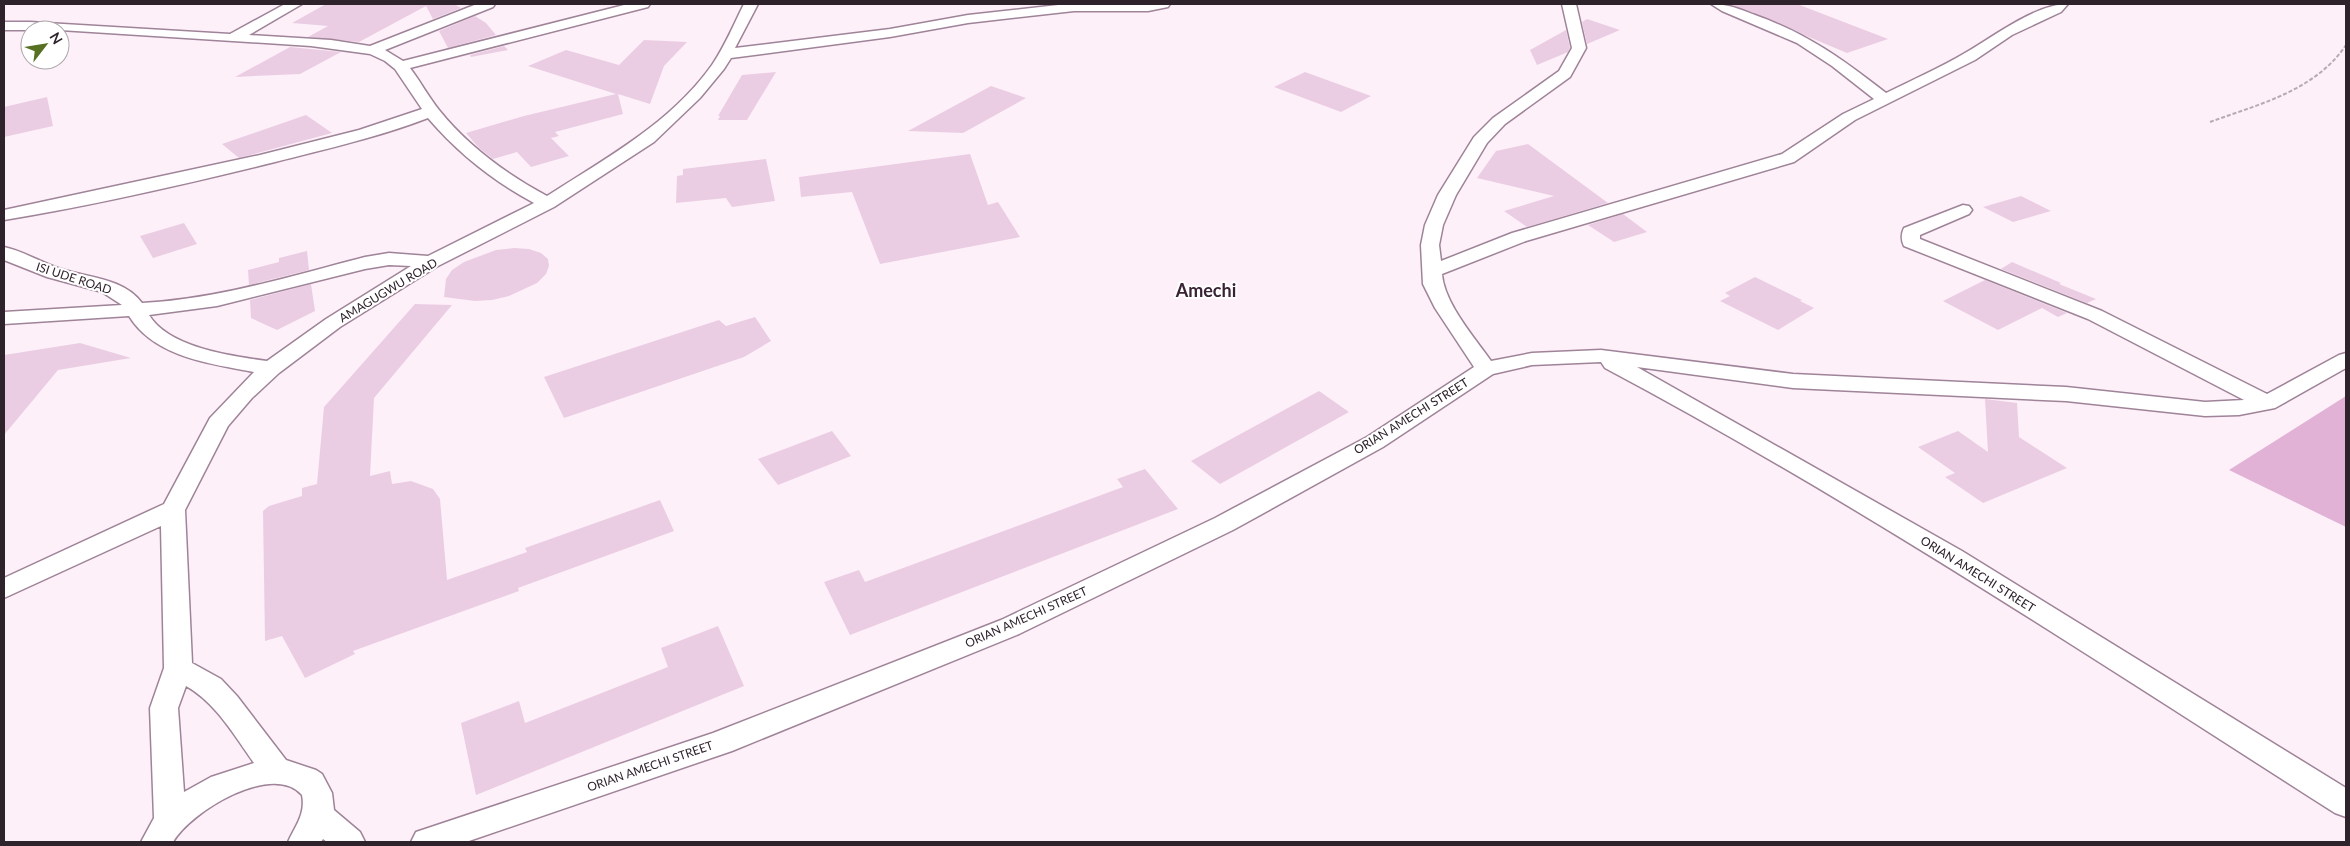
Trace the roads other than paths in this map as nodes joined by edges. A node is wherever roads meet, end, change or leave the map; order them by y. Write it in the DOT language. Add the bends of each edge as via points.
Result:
graph roads {
  1 [pos="295,4"];
  2 [pos="488,4"];
  3 [pos="643,4"];
  4 [pos="751,4"];
  5 [pos="1163,4"];
  6 [pos="1569,4"];
  7 [pos="1718,4"];
  8 [pos="2061,4"];
  9 [pos="4,26"];
  10 [pos="233,38"];
  11 [pos="372,50"];
  12 [pos="726,54"];
  13 [pos="400,66"];
  14 [pos="1884,98"];
  15 [pos="432,111"];
  16 [pos="548,203"];
  17 [pos="1963,210"];
  18 [pos="4,215"];
  19 [pos="4,253"];
  20 [pos="431,262"];
  21 [pos="1431,272"];
  22 [pos="137,311"];
  23 [pos="4,318"];
  24 [pos="1601,356"];
  25 [pos="2346,359"];
  26 [pos="271,368"];
  27 [pos="1486,369"];
  28 [pos="2267,402"];
  29 [pos="173,510"];
  30 [pos="4,588"];
  31 [pos="178,668"];
  32 [pos="277,771"];
  33 [pos="2346,804"];
  34 [pos="318,815"];
  35 [pos="159,836"];
  36 [pos="304,842"];
  37 [pos="350,842"];
  38 [pos="427,842"];
  1 -- 10 [label="street"];
  2 -- 11 [label="street"];
  3 -- 13 [label="street"];
  4 -- 12 [label="street, AMAGUGWU ROAD"];
  5 -- 12 [label="street" via="1074,7 968,19 890,33"];
  6 -- 21 [label="street" via="1579,48 1565,74 1499,121 1480,140 1434,225 1430,245"];
  7 -- 14 [label="street" via="1788,33 1825,54"];
  8 -- 14 [label="street" via="2007,32 1970,57"];
  9 -- 10 [label="street" via="66,26"];
  10 -- 11 [label="street"];
  11 -- 13 [label="street"];
  12 -- 16 [label="street, AMAGUGWU ROAD" via="695,95 648,139"];
  13 -- 15 [label="street"];
  14 -- 21 [label="street" via="1782,160 1512,240"];
  15 -- 16 [label="street" via="455,139 489,167"];
  15 -- 18 [label="street" via="389,127 269,158"];
  16 -- 20 [label="street, AMAGUGWU ROAD"];
  17 -- 28 [label="street" via="1911,232 1911,242 2094,315"];
  19 -- 22 [label="street, ISI UDE ROAD" via="118,292 134,304"];
  20 -- 22 [label="street" via="389,259 365,263 216,300"];
  20 -- 26 [label="street, AMAGUGWU ROAD" via="333,323"];
  21 -- 27 [label="street" via="1445,308"];
  22 -- 23 [label="street"];
  22 -- 26 [label="street, ISI UDE ROAD" via="148,327 176,345 218,359"];
  24 -- 27 [label="street, ORIAN AMECHI STREET" via="1532,359"];
  24 -- 28 [label="street, ORIAN AMECHI STREET" via="1793,381 2066,394 2205,409 2239,408"];
  24 -- 33 [label="street, ORIAN AMECHI STREET" via="1952,557"];
  25 -- 28 [label="street, ORIAN AMECHI STREET"];
  26 -- 29 [label="street, AMAGUGWU ROAD" via="218,423"];
  27 -- 38 [label="street, ORIAN AMECHI STREET" via="1367,446 1224,524 1010,628 722,742"];
  29 -- 30 [label="street"];
  29 -- 31 [label="street, AMAGUGWU ROAD"];
  31 -- 32 [label="street" via="211,687"];
  31 -- 35 [label="street" via="164,708"];
  32 -- 34 [label="street" via="298,774 312,783 319,798"];
  32 -- 35 [label="street" via="250,774 221,785 193,802"];
  34 -- 36 [label="street"];
  34 -- 37 [label="street"];
}
